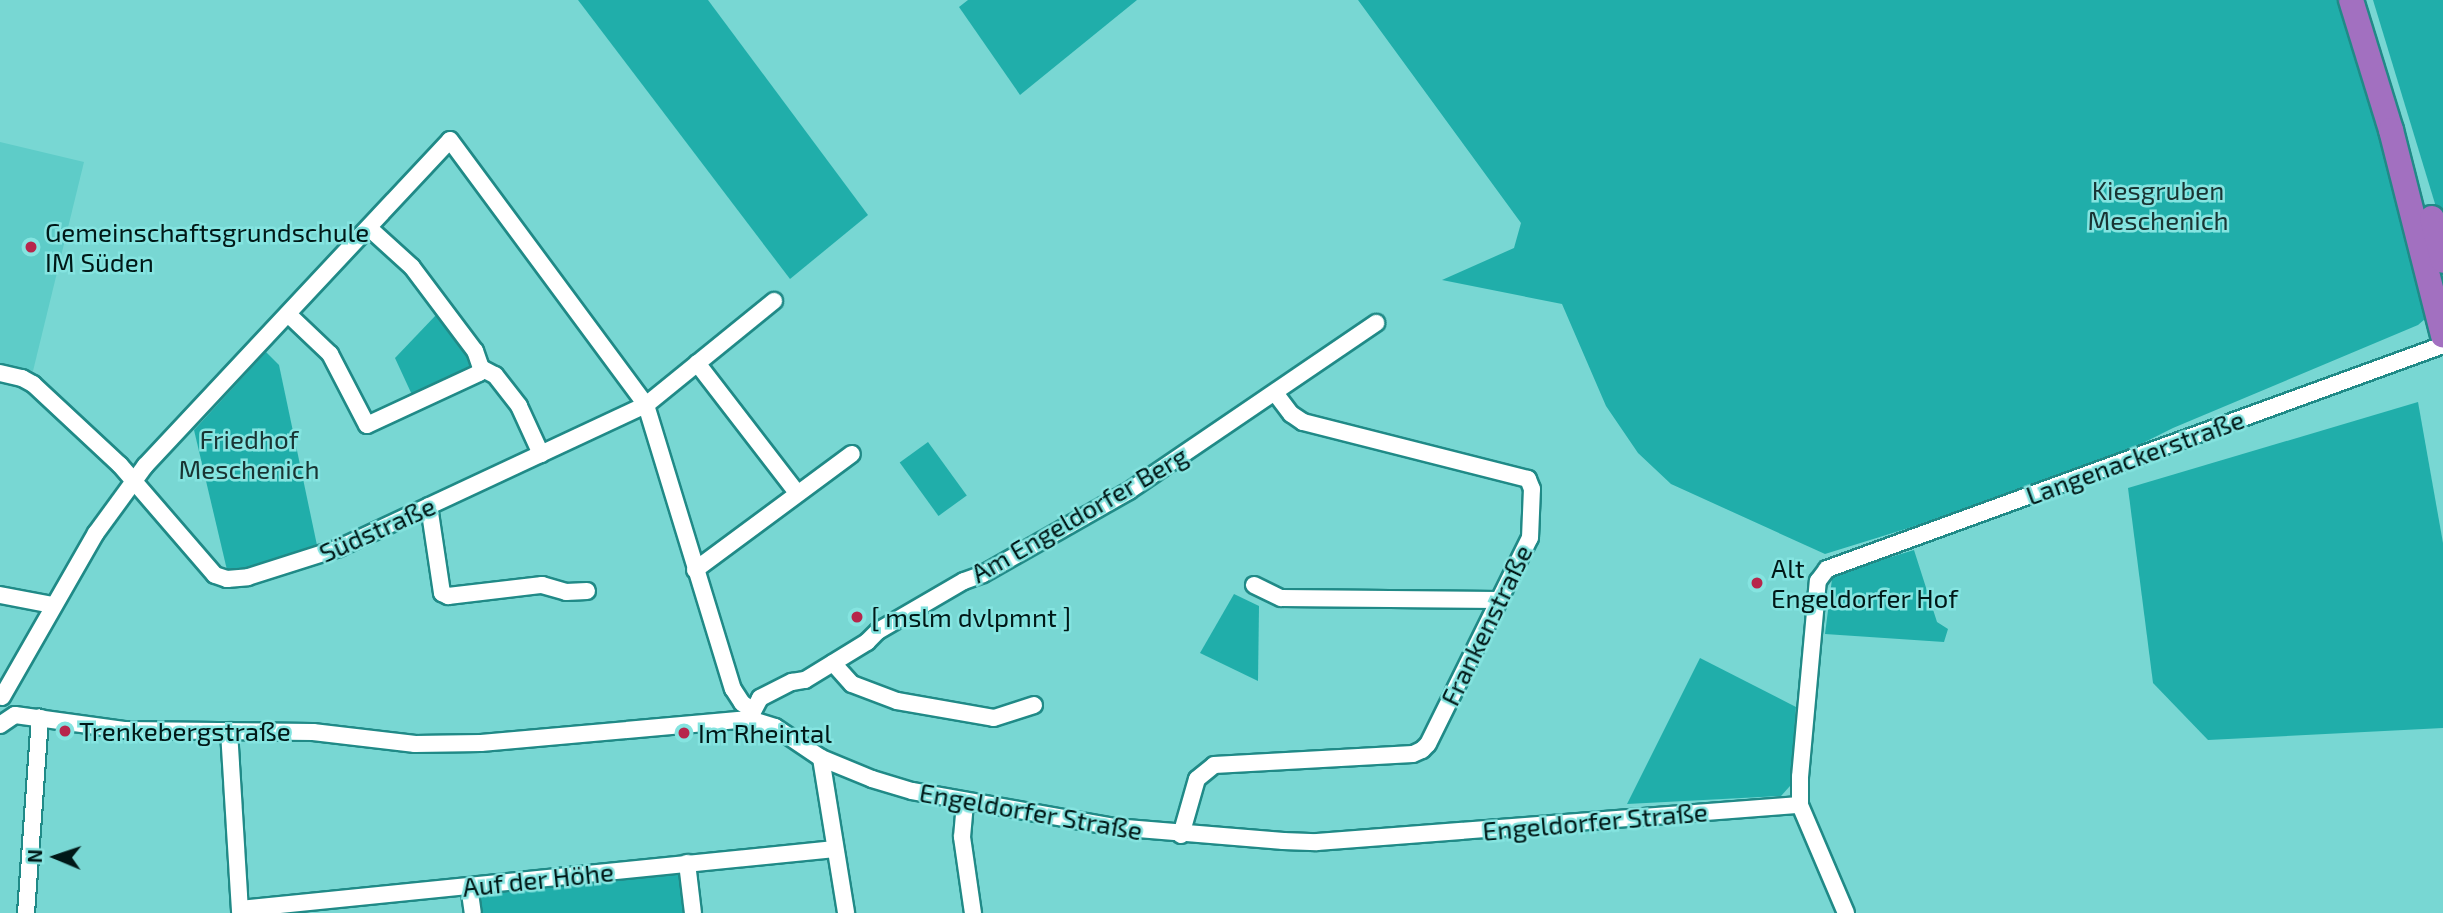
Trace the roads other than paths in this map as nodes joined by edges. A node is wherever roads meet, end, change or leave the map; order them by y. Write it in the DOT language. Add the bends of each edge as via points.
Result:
graph roads {
  1 [pos="2351,0"];
  2 [pos="2368,0"];
  3 [pos="369,228"];
  4 [pos="2443,261"];
  5 [pos="774,301"];
  6 [pos="289,315"];
  7 [pos="1376,323"];
  8 [pos="2441,343"];
  9 [pos="697,363"];
  10 [pos="481,368"];
  11 [pos="0,373"];
  12 [pos="1275,393"];
  13 [pos="646,405"];
  14 [pos="541,454"];
  15 [pos="852,454"];
  16 [pos="134,481"];
  17 [pos="797,493"];
  18 [pos="429,506"];
  19 [pos="695,570"];
  20 [pos="1254,585"];
  21 [pos="587,591"];
  22 [pos="0,595"];
  23 [pos="1498,600"];
  24 [pos="53,605"];
  25 [pos="833,663"];
  26 [pos="1,697"];
  27 [pos="1034,705"];
  28 [pos="750,714"];
  29 [pos="15,715"];
  30 [pos="40,717"];
  31 [pos="0,724"];
  32 [pos="229,731"];
  33 [pos="821,758"];
  34 [pos="965,803"];
  35 [pos="1800,805"];
  36 [pos="1181,835"];
  37 [pos="835,849"];
  38 [pos="687,863"];
  39 [pos="469,886"];
  40 [pos="336,906"];
  41 [pos="240,911"];
  42 [pos="26,913"];
  43 [pos="473,913"];
  44 [pos="693,913"];
  45 [pos="846,913"];
  46 [pos="974,913"];
  47 [pos="1846,913"];
  1 -- 8 [label="highway" via="2391,130"];
  2 -- 4 [label="highway" via="2407,123"];
  3 -- 6 [label="street"];
  3 -- 10 [label="street" via="412,267 475,351"];
  3 -- 13 [label="street" via="450,139"];
  5 -- 9 [label="street, Südstraße"];
  6 -- 10 [label="street" via="330,354 368,425 447,390"];
  6 -- 16 [label="street"];
  7 -- 12 [label="street, Am Engeldorfer Berg"];
  8 -- 35 [label="street, Langenackerstraße" via="1827,569 1818,581"];
  9 -- 13 [label="street, Südstraße"];
  9 -- 17 [label="street"];
  10 -- 14 [label="street" via="495,375 519,406"];
  11 -- 16 [label="street, Südstraße" via="33,384"];
  12 -- 23 [label="street, Frankenstraße" via="1303,422 1528,478 1532,489 1530,538"];
  12 -- 25 [label="street, Am Engeldorfer Berg" via="1129,491 953,587"];
  13 -- 14 [label="street, Südstraße"];
  13 -- 19 [label="street"];
  14 -- 18 [label="street, Südstraße"];
  15 -- 17 [label="street"];
  16 -- 18 [label="street, Südstraße" via="215,575 227,579 264,573 339,548"];
  16 -- 24 [label="street"];
  17 -- 19 [label="street"];
  18 -- 21 [label="street" via="442,593 448,596 542,584 566,592"];
  19 -- 28 [label="street" via="733,689"];
  20 -- 23 [label="street" via="1281,598"];
  22 -- 24 [label="street"];
  23 -- 36 [label="street, Frankenstraße" via="1422,750 1214,765 1197,779"];
  24 -- 26 [label="street"];
  25 -- 27 [label="street" via="852,684 897,701 994,718"];
  25 -- 28 [label="street, Am Engeldorfer Berg" via="760,698"];
  26 -- 29 [label="street"];
  28 -- 32 [label="street, Engeldorfer Straße" via="481,743 415,744 313,732"];
  28 -- 33 [label="street, Engeldorfer Straße"];
  29 -- 30 [label="street, Engeldorfer Straße"];
  29 -- 31 [label="street"];
  30 -- 32 [label="street, Engeldorfer Straße" via="124,730"];
  30 -- 42 [label="street"];
  32 -- 41 [label="street"];
  33 -- 34 [label="street, Engeldorfer Straße" via="872,779"];
  33 -- 37 [label="street"];
  34 -- 36 [label="street, Engeldorfer Straße"];
  34 -- 46 [label="street" via="962,837"];
  35 -- 36 [label="street, Engeldorfer Straße" via="1317,842"];
  35 -- 47 [label="street"];
  37 -- 38 [label="street, Auf der Höhe"];
  37 -- 45 [label="street"];
  38 -- 39 [label="street, Auf der Höhe"];
  38 -- 44 [label="street"];
  39 -- 40 [label="street, Auf der Höhe"];
  39 -- 43 [label="street"];
  40 -- 41 [label="street, Auf der Höhe"];
}
